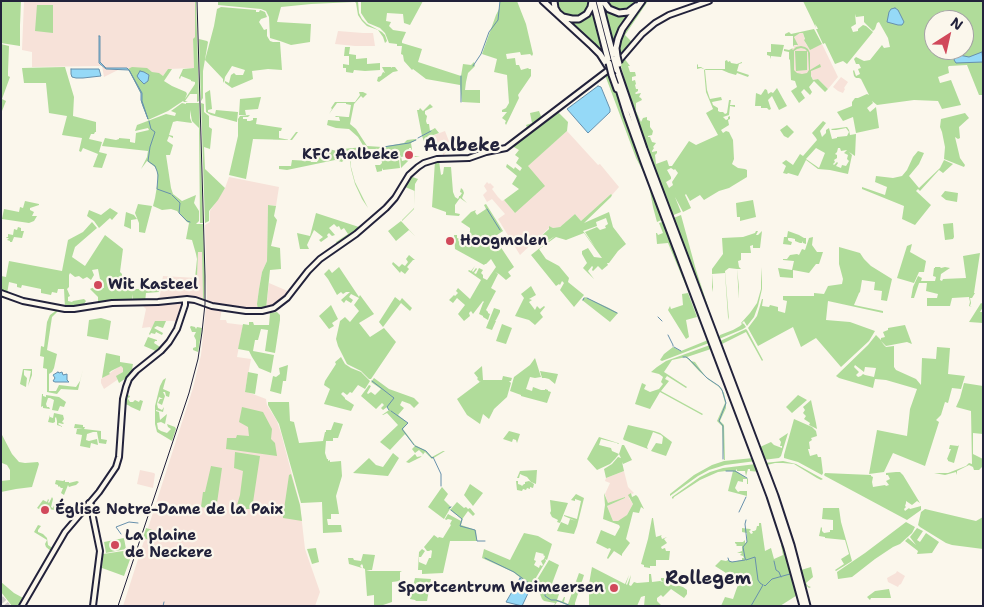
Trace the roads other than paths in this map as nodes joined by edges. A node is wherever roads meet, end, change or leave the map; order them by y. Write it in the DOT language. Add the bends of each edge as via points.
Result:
graph roads {
  1 [pos="543,1"];
  2 [pos="554,1"];
  3 [pos="597,1"];
  4 [pos="640,1"];
  5 [pos="709,1"];
  6 [pos="612,60"];
  7 [pos="615,72"];
  8 [pos="630,116"];
  9 [pos="1,293"];
  10 [pos="185,300"];
  11 [pos="89,505"];
  12 [pos="94,604"];
  13 [pos="22,606"];
  14 [pos="803,606"];
  15 [pos="807,606"];
  1 -- 6 [label="highway" via="600,54"];
  2 -- 3 [label="highway" via="562,16 575,19 587,14"];
  3 -- 4 [label="highway" via="622,14 632,10"];
  3 -- 6 [label="highway"];
  3 -- 6 [label="highway"];
  4 -- 6 [label="highway" via="620,34"];
  5 -- 10 [label="main road" via="655,23 602,76 506,148 469,158 437,159 415,168 386,208 356,234 320,258 286,300 274,308 246,311"];
  6 -- 7 [label="highway, bridge"];
  6 -- 7 [label="highway, bridge"];
  7 -- 8 [label="highway"];
  7 -- 8 [label="highway"];
  8 -- 14 [label="highway" via="768,489"];
  8 -- 15 [label="highway" via="772,488"];
  9 -- 10 [label="main road" via="65,309 106,303"];
  10 -- 11 [label="main road" via="170,342 129,380 124,394 118,462"];
  11 -- 12 [label="main road" via="100,551"];
  11 -- 13 [label="main road" via="66,532"];
}
